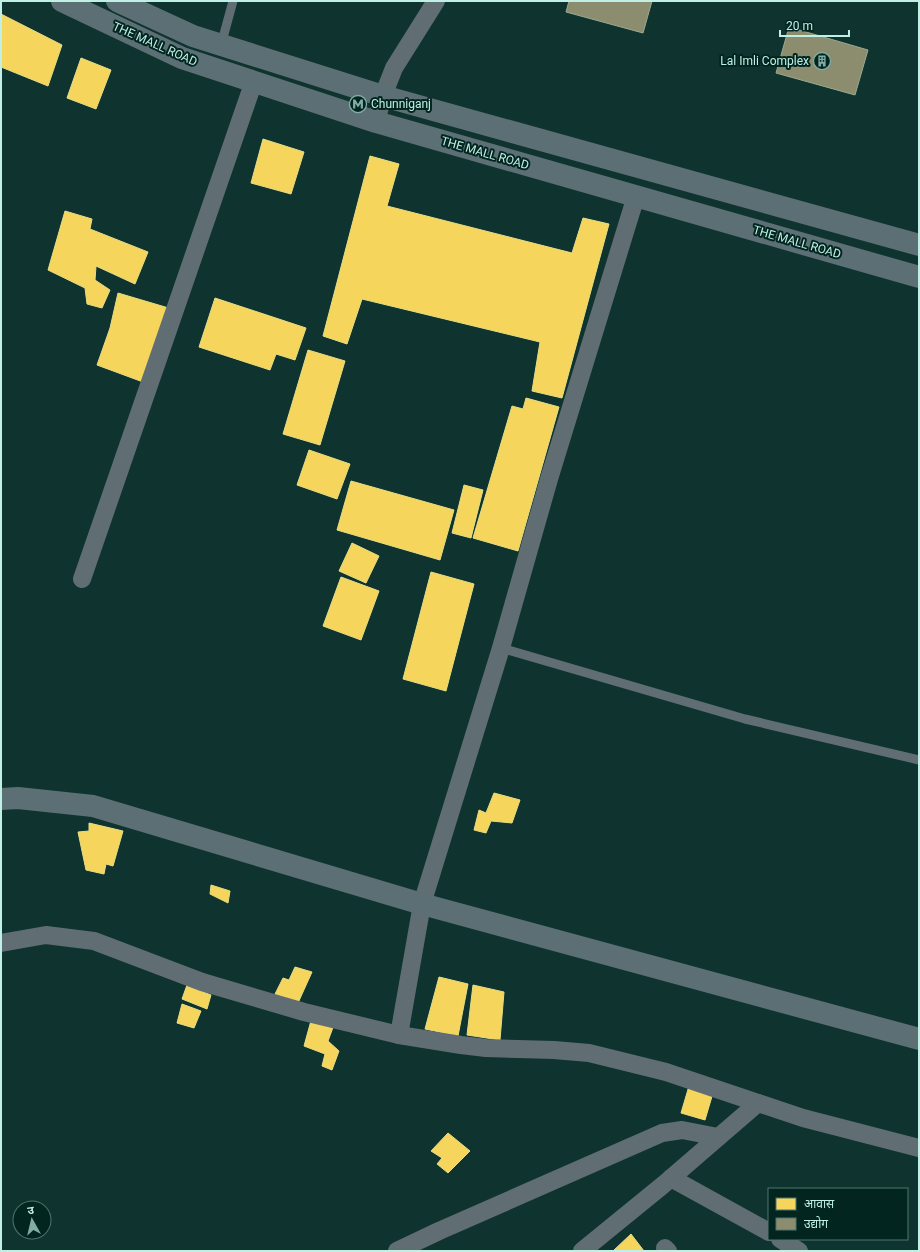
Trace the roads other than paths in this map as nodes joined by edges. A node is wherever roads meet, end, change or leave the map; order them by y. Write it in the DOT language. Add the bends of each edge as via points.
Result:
graph roads {
  1 [pos="62,1"];
  2 [pos="233,1"];
  3 [pos="436,1"];
  4 [pos="124,2"];
  5 [pos="221,45"];
  6 [pos="254,82"];
  7 [pos="384,96"];
  8 [pos="376,122"];
  9 [pos="636,196"];
  10 [pos="919,245"];
  11 [pos="919,276"];
  12 [pos="82,579"];
  13 [pos="501,648"];
  14 [pos="919,760"];
  15 [pos="1,799"];
  16 [pos="422,904"];
  17 [pos="1,943"];
  18 [pos="399,1035"];
  19 [pos="919,1039"];
  20 [pos="758,1103"];
  21 [pos="718,1137"];
  22 [pos="919,1148"];
  23 [pos="672,1178"];
  24 [pos="768,1231"];
  25 [pos="782,1240"];
  26 [pos="398,1251"];
  27 [pos="582,1251"];
  28 [pos="799,1251"];
  1 -- 6 [label="main road, THE MALL ROAD" via="182,58"];
  2 -- 5 [label="lane"];
  3 -- 7 [label="street" via="394,68"];
  4 -- 5 [label="main road, THE MALL ROAD" via="194,36"];
  5 -- 7 [label="main road, THE MALL ROAD"];
  6 -- 8 [label="main road, THE MALL ROAD"];
  6 -- 12 [label="street"];
  7 -- 8 [label="street"];
  7 -- 10 [label="main road, THE MALL ROAD"];
  8 -- 9 [label="main road, THE MALL ROAD"];
  9 -- 11 [label="main road, THE MALL ROAD"];
  9 -- 13 [label="street" via="549,479"];
  13 -- 14 [label="lane" via="745,720"];
  13 -- 16 [label="street"];
  15 -- 16 [label="main road" via="18,798 93,806"];
  16 -- 18 [label="street"];
  16 -- 19 [label="main road"];
  17 -- 18 [label="street" via="46,934 94,941 202,982 304,1012"];
  18 -- 20 [label="street" via="486,1048 589,1053 666,1072"];
  20 -- 21 [label="street"];
  20 -- 22 [label="street" via="803,1118"];
  21 -- 23 [label="street"];
  21 -- 26 [label="street" via="682,1130 662,1133"];
  23 -- 24 [label="street"];
  23 -- 27 [label="street"];
  25 -- 28 [label="street"];
}
